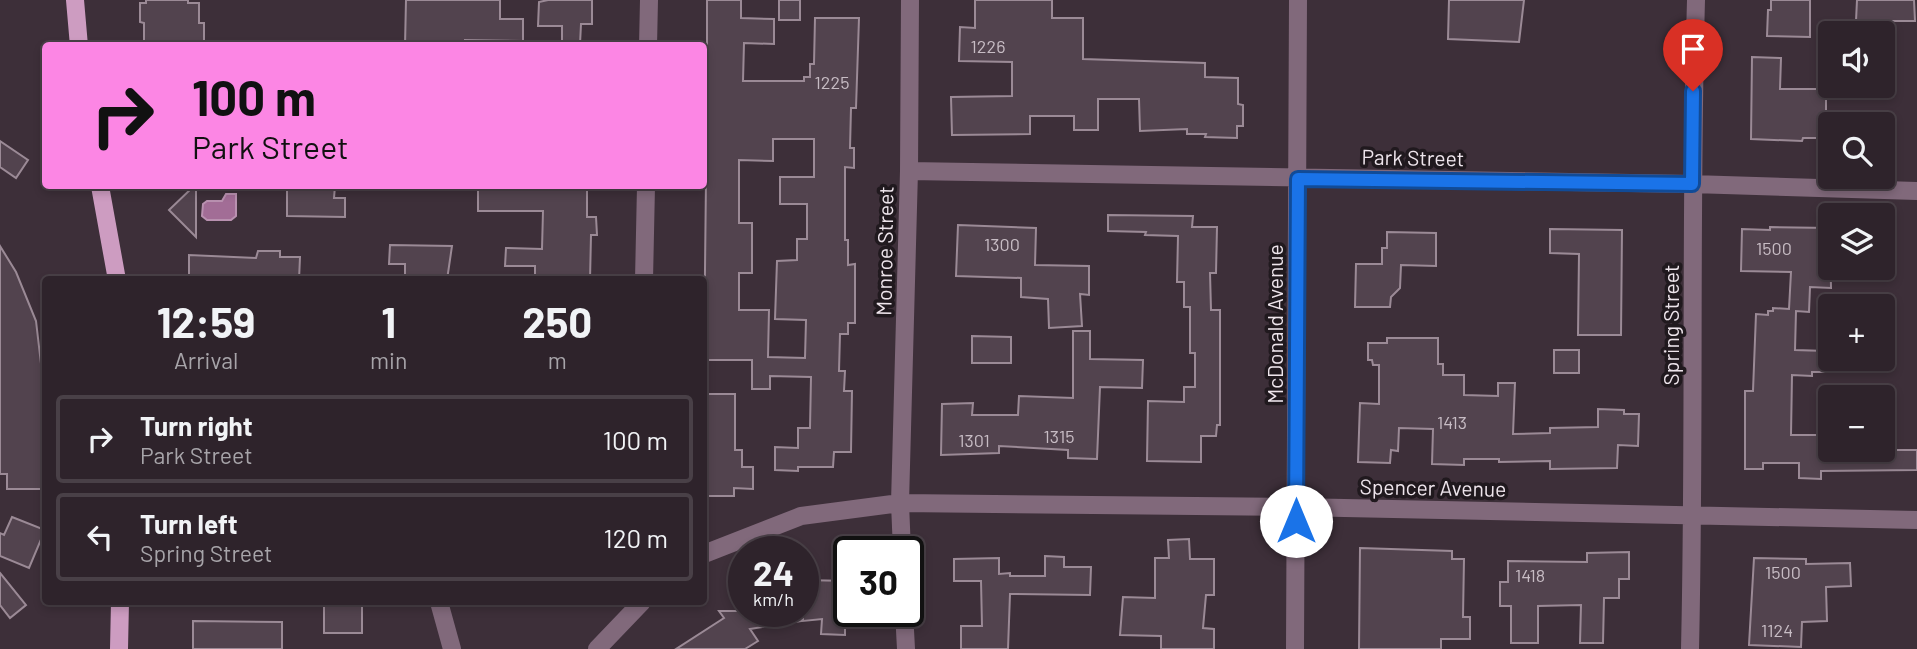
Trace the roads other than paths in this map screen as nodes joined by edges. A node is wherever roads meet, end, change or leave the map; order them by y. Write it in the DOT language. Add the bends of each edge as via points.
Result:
graph roads {
  1 [pos="75,0"];
  2 [pos="649,0"];
  3 [pos="910,0"];
  4 [pos="1298,0"];
  5 [pos="1696,0"];
  6 [pos="79,42"];
  7 [pos="648,42"];
  8 [pos="909,171"];
  9 [pos="1298,179"];
  10 [pos="1692,184"];
  11 [pos="101,189"];
  12 [pos="646,189"];
  13 [pos="1917,191"];
  14 [pos="116,276"];
  15 [pos="644,276"];
  16 [pos="900,503"];
  17 [pos="1296,507"];
  18 [pos="1693,517"];
  19 [pos="1917,520"];
  20 [pos="901,536"];
  21 [pos="707,553"];
  22 [pos="120,605"];
  23 [pos="440,605"];
  24 [pos="639,605"];
  25 [pos="905,627"];
  26 [pos="119,649"];
  27 [pos="452,649"];
  28 [pos="597,649"];
  29 [pos="906,649"];
  30 [pos="1295,649"];
  31 [pos="1690,649"];
  1 -- 6 [label="main road"];
  2 -- 7 [label="street"];
  3 -- 8 [label="street, Monroe Street"];
  4 -- 9 [label="street, McDonald Avenue"];
  5 -- 10 [label="street, Spring Street"];
  8 -- 9 [label="street, Park Street"];
  8 -- 16 [label="street, Monroe Street"];
  9 -- 10 [label="street, Park Street"];
  9 -- 17 [label="street, McDonald Avenue"];
  10 -- 13 [label="street, Park Street"];
  10 -- 18 [label="street, Spring Street"];
  11 -- 14 [label="main road"];
  12 -- 15 [label="street"];
  16 -- 17 [label="street, Spencer Avenue"];
  16 -- 20 [label="street, Monroe Street"];
  16 -- 21 [label="street, Spencer Avenue" via="801,516"];
  17 -- 18 [label="street, Spencer Avenue"];
  17 -- 30 [label="street, McDonald Avenue"];
  18 -- 19 [label="street, Spencer Avenue"];
  18 -- 31 [label="street, Spring Street"];
  22 -- 26 [label="main road"];
  23 -- 27 [label="street"];
  24 -- 28 [label="street"];
  25 -- 29 [label="street"];
}
